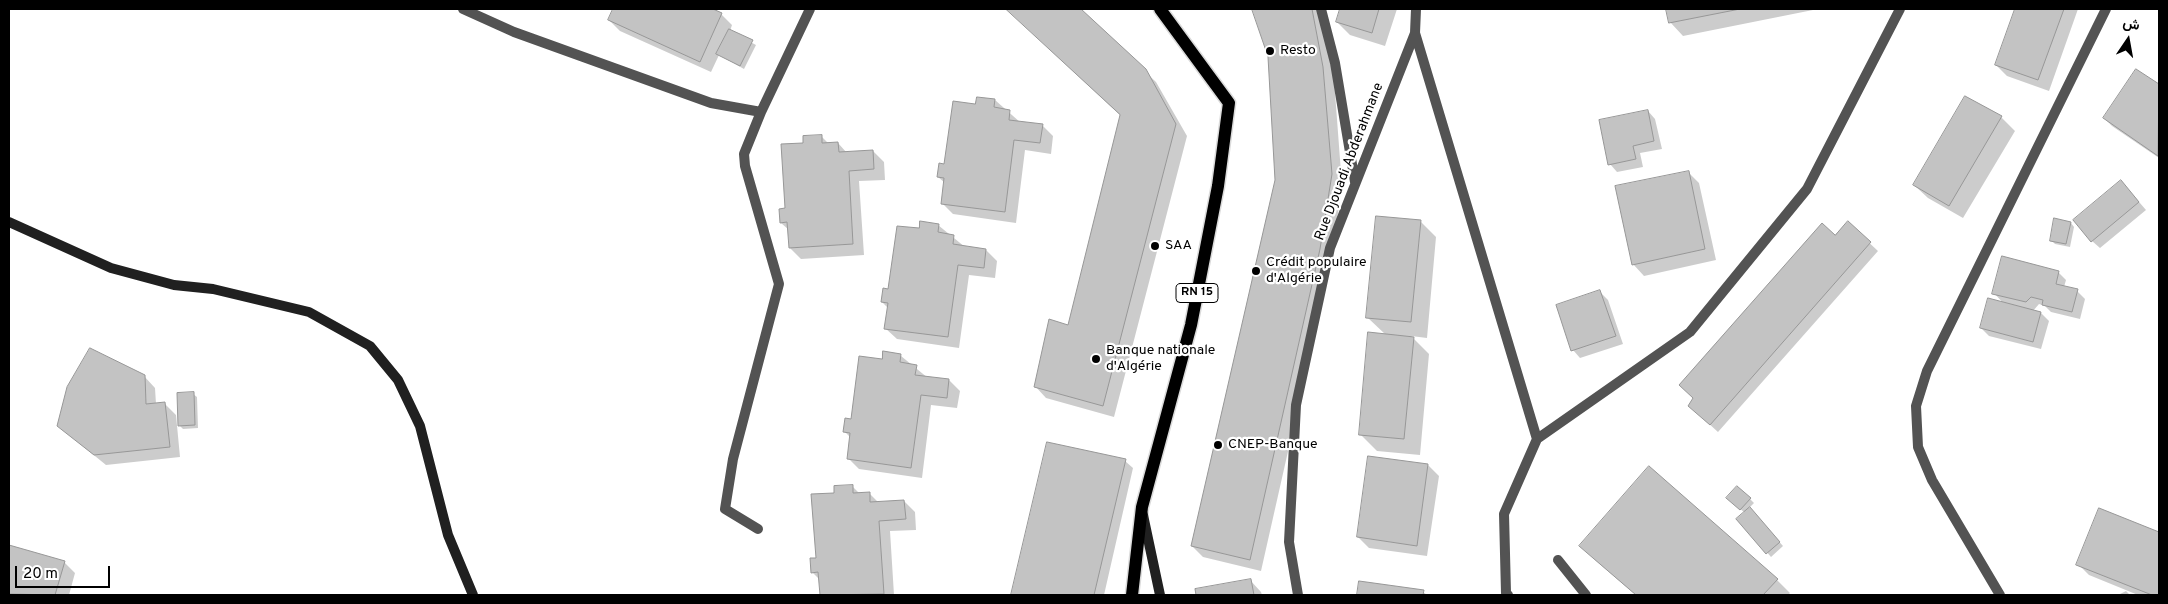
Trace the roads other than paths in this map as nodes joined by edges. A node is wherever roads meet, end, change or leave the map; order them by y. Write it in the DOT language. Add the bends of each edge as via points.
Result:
graph roads {
  1 [pos="463,9"];
  2 [pos="810,9"];
  3 [pos="1160,9"];
  4 [pos="1321,9"];
  5 [pos="1416,9"];
  6 [pos="1900,9"];
  7 [pos="2106,9"];
  8 [pos="1415,33"];
  9 [pos="761,112"];
  10 [pos="1356,184"];
  11 [pos="9,222"];
  12 [pos="1536,439"];
  13 [pos="1142,507"];
  14 [pos="758,529"];
  15 [pos="1558,560"];
  16 [pos="473,595"];
  17 [pos="1132,595"];
  18 [pos="1160,595"];
  19 [pos="1298,595"];
  20 [pos="1508,595"];
  21 [pos="1586,595"];
  22 [pos="2000,595"];
  1 -- 9 [label="street" via="514,32 711,103"];
  2 -- 9 [label="street"];
  3 -- 13 [label="main road, RN 15" via="1229,102 1218,186 1191,325"];
  4 -- 10 [label="street" via="1335,64"];
  5 -- 8 [label="street, Rue Djouadi Abderahmane"];
  6 -- 12 [label="street" via="1807,189 1690,332"];
  7 -- 22 [label="street" via="1927,371 1916,406 1918,446 1932,480"];
  8 -- 10 [label="street, Rue Djouadi Abderahmane"];
  8 -- 12 [label="street"];
  9 -- 14 [label="street" via="744,154 779,284 732,459 725,510"];
  10 -- 19 [label="street, Rue Djouadi Abderahmane" via="1330,248 1296,405 1289,542"];
  11 -- 16 [label="main road" via="111,268 174,285 214,289 309,312 370,346 398,380 420,426 448,535"];
  12 -- 20 [label="street" via="1504,514"];
  13 -- 17 [label="main road, RN 15"];
  13 -- 18 [label="main road"];
  15 -- 21 [label="street"];
}
